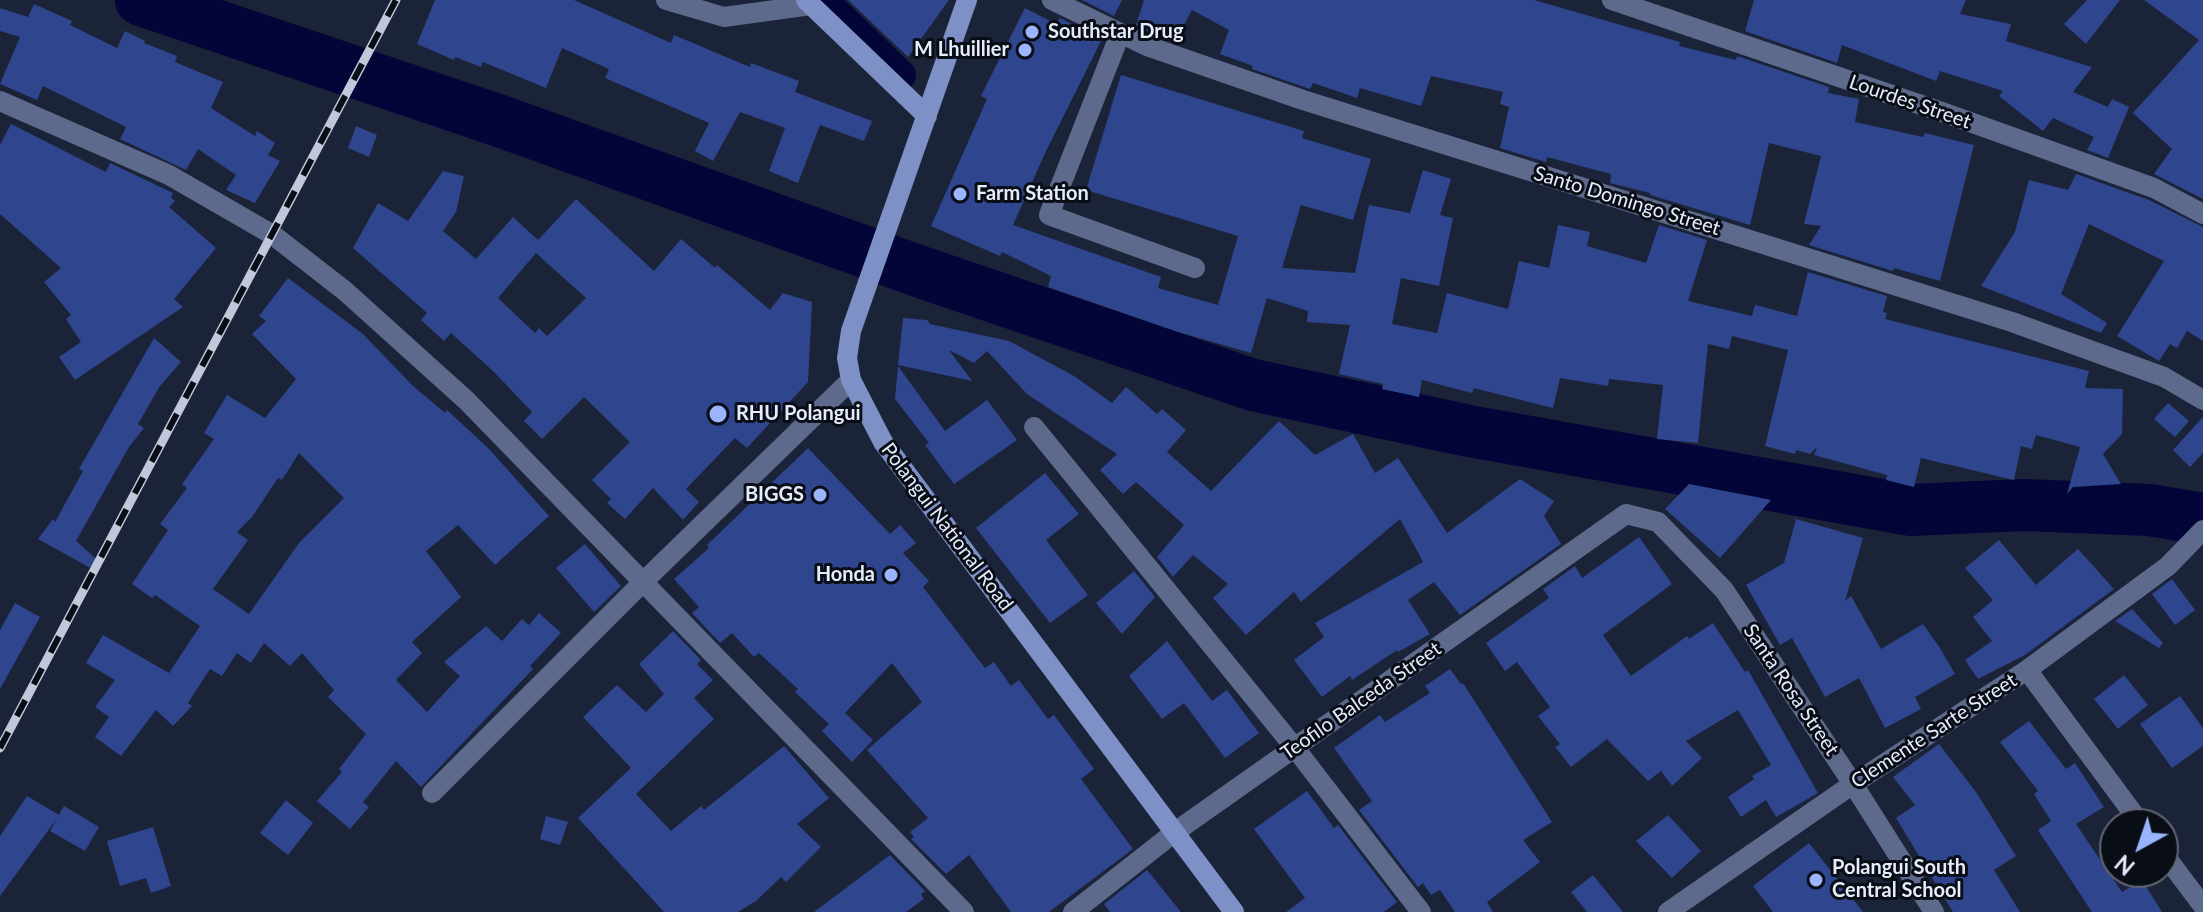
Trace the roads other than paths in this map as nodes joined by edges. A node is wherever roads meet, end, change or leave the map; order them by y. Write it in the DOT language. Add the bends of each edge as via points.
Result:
graph roads {
  1 [pos="666,0"];
  2 [pos="967,0"];
  3 [pos="1052,0"];
  4 [pos="1612,0"];
  5 [pos="808,3"];
  6 [pos="1120,34"];
  7 [pos="0,101"];
  8 [pos="927,116"];
  9 [pos="2203,214"];
  10 [pos="1195,268"];
  11 [pos="851,380"];
  12 [pos="2203,400"];
  13 [pos="1034,427"];
  14 [pos="1658,522"];
  15 [pos="2198,535"];
  16 [pos="642,583"];
  17 [pos="2027,670"];
  18 [pos="1295,748"];
  19 [pos="1853,784"];
  20 [pos="432,793"];
  21 [pos="2129,808"];
  22 [pos="1175,832"];
  23 [pos="2179,874"];
  24 [pos="2203,906"];
  25 [pos="964,912"];
  26 [pos="1073,912"];
  27 [pos="1234,912"];
  28 [pos="1421,912"];
  29 [pos="1668,912"];
  30 [pos="1934,912"];
  1 -- 5 [label="street" via="724,17"];
  2 -- 8 [label="main road, Polangui National Road"];
  3 -- 6 [label="street, Santo Domingo Street"];
  4 -- 9 [label="street, Lourdes Street" via="2154,188"];
  5 -- 8 [label="main road"];
  6 -- 10 [label="street" via="1049,215"];
  6 -- 12 [label="street, Santo Domingo Street" via="1303,100 2012,322 2164,377"];
  7 -- 16 [label="street" via="169,175 273,235 345,291 467,401"];
  8 -- 11 [label="main road, Polangui National Road" via="851,331"];
  11 -- 16 [label="street"];
  11 -- 22 [label="main road, Polangui National Road" via="883,442"];
  13 -- 18 [label="street"];
  14 -- 18 [label="street, Teofilo Balceda Street" via="1626,514"];
  14 -- 19 [label="street, Santa Rosa Street" via="1724,590"];
  15 -- 17 [label="street, Clemente Sarte Street" via="2168,566"];
  16 -- 20 [label="street"];
  16 -- 25 [label="street"];
  17 -- 19 [label="street, Clemente Sarte Street"];
  17 -- 21 [label="street"];
  18 -- 22 [label="street, Teofilo Balceda Street"];
  18 -- 28 [label="street"];
  19 -- 29 [label="street, Clemente Sarte Street"];
  19 -- 30 [label="street, Santa Rosa Street"];
  22 -- 26 [label="street, Teofilo Balceda Street"];
  22 -- 27 [label="main road, Polangui National Road"];
  23 -- 24 [label="street"];
}
